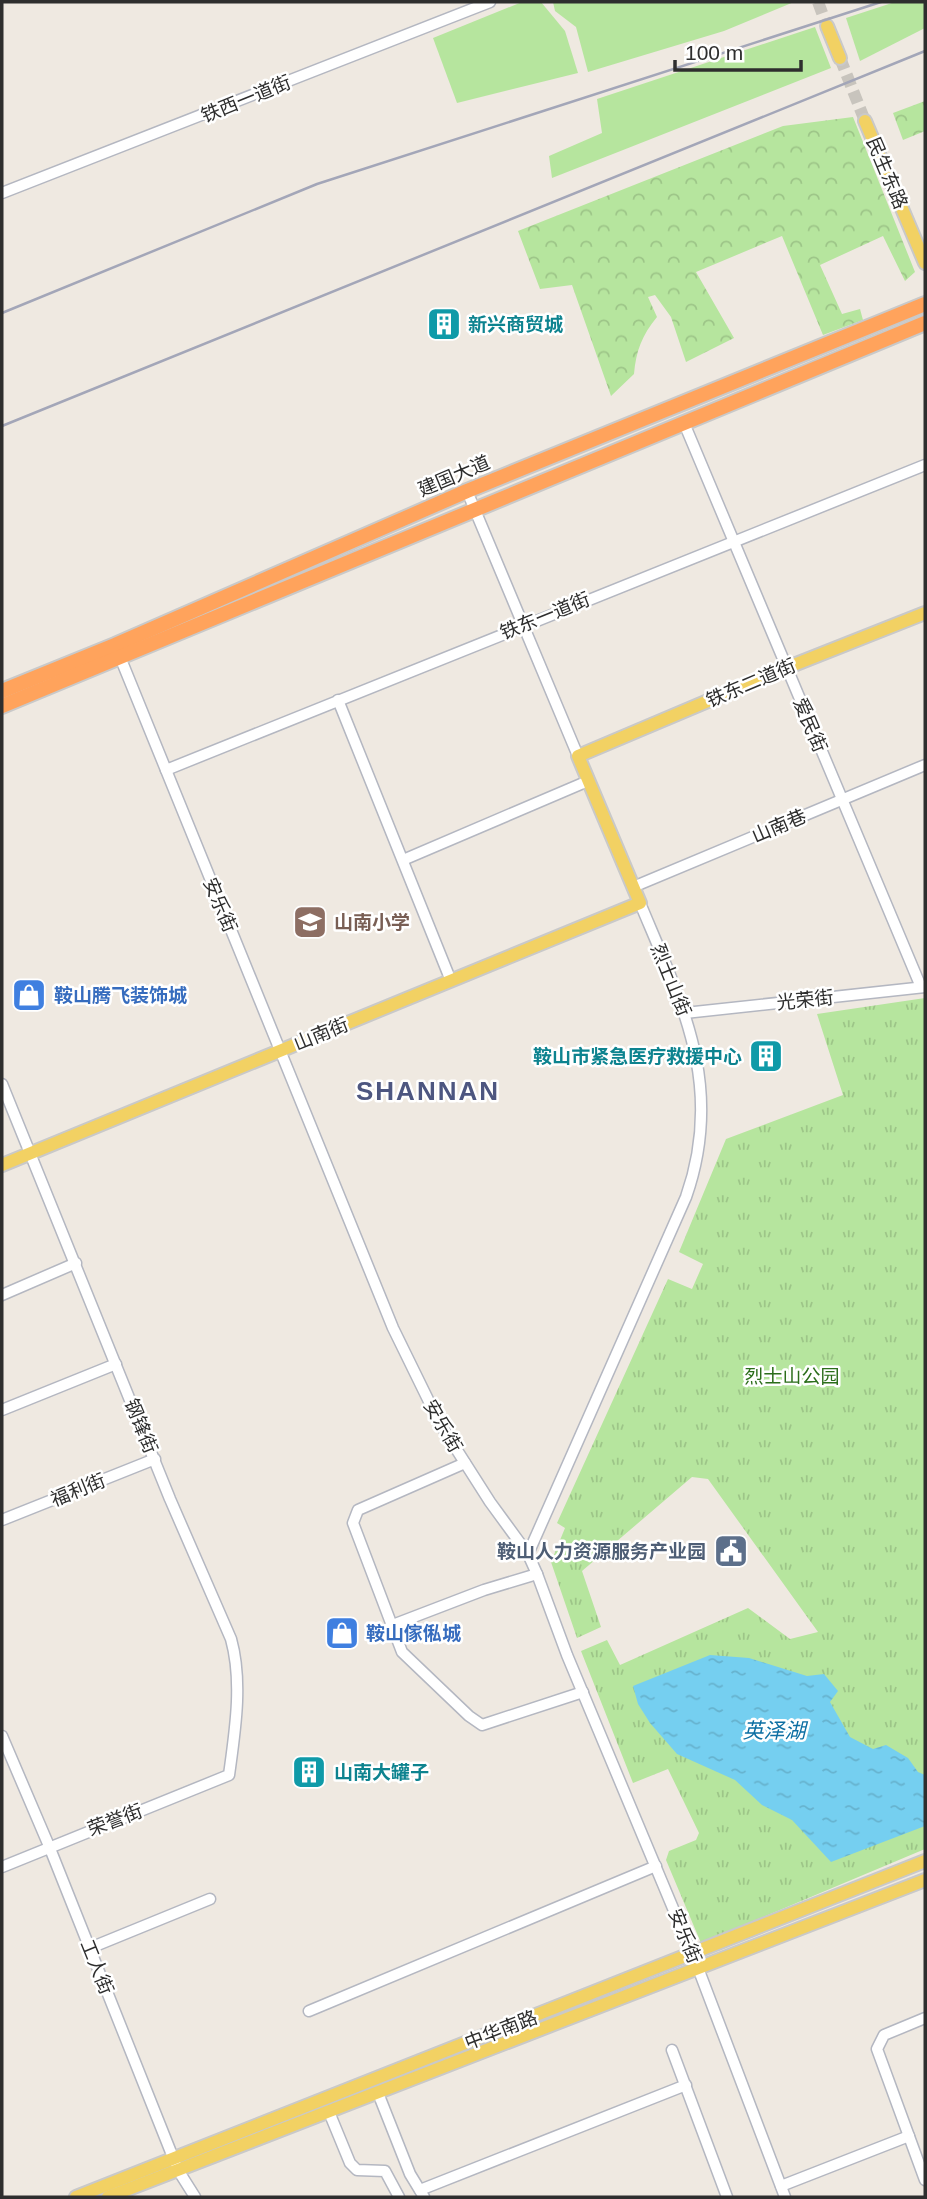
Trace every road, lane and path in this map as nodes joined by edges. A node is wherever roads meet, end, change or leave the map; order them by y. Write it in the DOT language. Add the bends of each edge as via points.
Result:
graph roads {
  1 [pos="490,2"];
  2 [pos="827,26"];
  3 [pos="840,58"];
  4 [pos="865,121"];
  5 [pos="2,193"];
  6 [pos="925,263"];
  7 [pos="925,304"];
  8 [pos="925,323"];
  9 [pos="684,423"];
  10 [pos="925,465"];
  11 [pos="467,491"];
  12 [pos="476,509"];
  13 [pos="733,541"];
  14 [pos="925,613"];
  15 [pos="524,625"];
  16 [pos="117,650"];
  17 [pos="786,668"];
  18 [pos="2,691"];
  19 [pos="338,700"];
  20 [pos="2,706"];
  21 [pos="579,756"];
  22 [pos="925,765"];
  23 [pos="166,770"];
  24 [pos="588,781"];
  25 [pos="842,800"];
  26 [pos="403,860"];
  27 [pos="633,887"];
  28 [pos="640,903"];
  29 [pos="451,981"];
  30 [pos="923,987"];
  31 [pos="685,1013"];
  32 [pos="280,1051"];
  33 [pos="2,1084"];
  34 [pos="31,1153"];
  35 [pos="2,1165"];
  36 [pos="76,1263"];
  37 [pos="2,1296"];
  38 [pos="116,1364"];
  39 [pos="2,1410"];
  40 [pos="155,1459"];
  41 [pos="465,1463"];
  42 [pos="2,1520"];
  43 [pos="528,1555"];
  44 [pos="537,1574"];
  45 [pos="390,1626"];
  46 [pos="583,1692"];
  47 [pos="2,1736"];
  48 [pos="229,1775"];
  49 [pos="49,1846"];
  50 [pos="925,1861"];
  51 [pos="656,1866"];
  52 [pos="2,1867"];
  53 [pos="925,1880"];
  54 [pos="210,1899"];
  55 [pos="90,1948"];
  56 [pos="693,1955"];
  57 [pos="698,1968"];
  58 [pos="309,2011"];
  59 [pos="925,2018"];
  60 [pos="672,2050"];
  61 [pos="686,2085"];
  62 [pos="378,2093"];
  63 [pos="328,2112"];
  64 [pos="909,2136"];
  65 [pos="175,2164"];
  66 [pos="925,2180"];
  67 [pos="781,2186"];
  68 [pos="422,2193"];
  69 [pos="76,2197"];
  70 [pos="108,2197"];
  71 [pos="195,2197"];
  72 [pos="399,2197"];
  73 [pos="727,2197"];
  74 [pos="785,2197"];
  1 -- 5 [label="street, 铁西一道街"];
  2 -- 3 [label="main road"];
  4 -- 6 [label="main road, 民生东路"];
  7 -- 11 [label="highway, 建国大道"];
  8 -- 9 [label="highway, 建国大道"];
  9 -- 12 [label="highway, 建国大道"];
  9 -- 13 [label="street, 爱民街"];
  10 -- 13 [label="street, 铁东一道街"];
  11 -- 12 [label="street, 烈士山街"];
  11 -- 16 [label="highway, 建国大道"];
  12 -- 15 [label="street, 烈士山街"];
  12 -- 16 [label="highway, 建国大道"];
  13 -- 15 [label="street, 铁东一道街"];
  13 -- 17 [label="street, 爱民街"];
  14 -- 17 [label="main road, 铁东二道街"];
  15 -- 19 [label="street, 铁东一道街"];
  15 -- 21 [label="street, 烈士山街"];
  16 -- 18 [label="highway, 建国大道"];
  16 -- 20 [label="highway, 建国大道"];
  16 -- 23 [label="street, 安乐街"];
  17 -- 21 [label="main road, 铁东二道街"];
  17 -- 25 [label="street, 爱民街"];
  19 -- 23 [label="street, 铁东一道街"];
  19 -- 26 [label="street"];
  21 -- 24 [label="main road, 烈士山街"];
  22 -- 25 [label="street, 山南巷"];
  23 -- 32 [label="street, 安乐街"];
  24 -- 26 [label="street"];
  24 -- 27 [label="main road, 烈士山街"];
  25 -- 27 [label="street, 山南巷"];
  25 -- 30 [label="street, 爱民街"];
  26 -- 29 [label="street"];
  27 -- 28 [label="main road, 烈士山街"];
  28 -- 29 [label="main road, 山南街"];
  28 -- 31 [label="street, 烈士山街"];
  29 -- 32 [label="main road, 山南街"];
  30 -- 31 [label="street, 光荣街"];
  31 -- 43 [label="street, 烈士山街" via="700,1081 701,1145 695,1171"];
  32 -- 34 [label="main road, 山南街"];
  32 -- 41 [label="street, 安乐街" via="393,1328 439,1422"];
  33 -- 34 [label="street, 钢锋街"];
  34 -- 35 [label="main road, 山南街"];
  34 -- 36 [label="street, 钢锋街"];
  36 -- 37 [label="street"];
  36 -- 38 [label="street, 钢锋街"];
  38 -- 39 [label="street"];
  38 -- 40 [label="street, 钢锋街"];
  40 -- 42 [label="street, 福利街"];
  40 -- 48 [label="street, 钢锋街" via="237,1661"];
  41 -- 43 [label="street, 安乐街"];
  41 -- 45 [label="street" via="358,1510 353,1524"];
  43 -- 44 [label="street, 安乐街"];
  44 -- 45 [label="street"];
  44 -- 46 [label="street, 安乐街"];
  45 -- 46 [label="street" via="402,1652 482,1724"];
  46 -- 51 [label="street, 安乐街"];
  47 -- 49 [label="street, 工人街"];
  48 -- 49 [label="street, 荣誉街"];
  49 -- 52 [label="street, 荣誉街"];
  49 -- 55 [label="street, 工人街"];
  50 -- 56 [label="main road, 中华南路"];
  51 -- 56 [label="street, 安乐街"];
  51 -- 58 [label="street"];
  53 -- 57 [label="main road, 中华南路"];
  54 -- 55 [label="street"];
  55 -- 65 [label="street, 工人街"];
  56 -- 57 [label="street, 安乐街"];
  56 -- 65 [label="main road, 中华南路"];
  57 -- 62 [label="main road, 中华南路"];
  57 -- 67 [label="street, 安乐街"];
  59 -- 64 [label="street" via="884,2035 877,2049"];
  60 -- 61 [label="street"];
  61 -- 68 [label="street"];
  61 -- 73 [label="street"];
  62 -- 63 [label="main road, 中华南路"];
  62 -- 68 [label="street"];
  63 -- 65 [label="main road, 中华南路"];
  63 -- 72 [label="street" via="350,2163 365,2172 385,2171"];
  64 -- 66 [label="street"];
  64 -- 67 [label="street"];
  65 -- 69 [label="main road, 中华南路"];
  65 -- 70 [label="main road, 中华南路"];
  65 -- 71 [label="street, 工人街"];
  67 -- 74 [label="street, 安乐街"];
}
